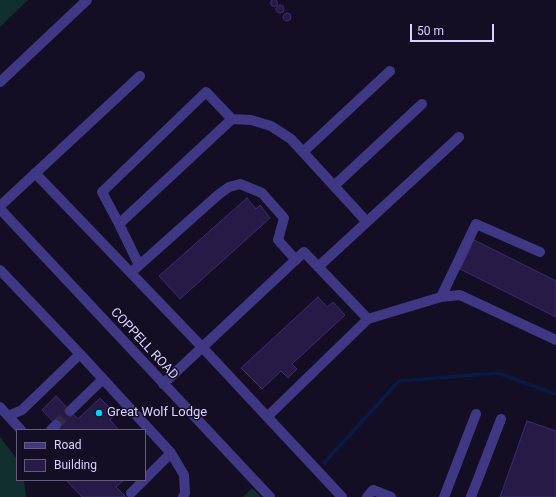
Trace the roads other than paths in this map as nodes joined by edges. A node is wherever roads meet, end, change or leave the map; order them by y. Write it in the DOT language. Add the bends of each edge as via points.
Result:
graph roads {
  1 [pos="87,0"];
  2 [pos="390,71"];
  3 [pos="140,76"];
  4 [pos="0,82"];
  5 [pos="422,104"];
  6 [pos="232,119"];
  7 [pos="459,137"];
  8 [pos="303,152"];
  9 [pos="35,173"];
  10 [pos="335,185"];
  11 [pos="0,207"];
  12 [pos="367,222"];
  13 [pos="119,224"];
  14 [pos="540,252"];
  15 [pos="296,260"];
  16 [pos="139,265"];
  17 [pos="318,267"];
  18 [pos="0,270"];
  19 [pos="130,273"];
  20 [pos="441,297"];
  21 [pos="368,318"];
  22 [pos="556,340"];
  23 [pos="202,347"];
  24 [pos="80,354"];
  25 [pos="103,379"];
  26 [pos="162,384"];
  27 [pos="0,407"];
  28 [pos="70,411"];
  29 [pos="476,414"];
  30 [pos="8,416"];
  31 [pos="267,417"];
  32 [pos="500,419"];
  33 [pos="20,429"];
  34 [pos="171,453"];
  35 [pos="146,479"];
  36 [pos="144,481"];
  37 [pos="131,493"];
  38 [pos="183,497"];
  39 [pos="270,497"];
  40 [pos="342,497"];
  41 [pos="367,497"];
  42 [pos="391,497"];
  43 [pos="444,497"];
  44 [pos="471,497"];
  1 -- 4 [label="street"];
  2 -- 8 [label="street"];
  3 -- 9 [label="street"];
  5 -- 10 [label="street"];
  6 -- 8 [label="street" via="251,120 271,126 291,139"];
  6 -- 13 [label="street"];
  6 -- 13 [label="street" via="206,92 102,192"];
  7 -- 12 [label="street"];
  8 -- 10 [label="street"];
  9 -- 11 [label="street"];
  9 -- 19 [label="street"];
  10 -- 12 [label="street"];
  11 -- 26 [label="street, COPPELL ROAD"];
  12 -- 17 [label="street"];
  13 -- 16 [label="street"];
  14 -- 20 [label="street" via="476,224"];
  15 -- 16 [label="street" via="278,240 284,218 262,193 240,184 229,187 218,195"];
  15 -- 17 [label="street" via="304,252"];
  15 -- 23 [label="street"];
  16 -- 19 [label="street"];
  17 -- 21 [label="street"];
  18 -- 24 [label="street"];
  19 -- 23 [label="street"];
  20 -- 21 [label="street"];
  20 -- 22 [label="street" via="460,295"];
  21 -- 31 [label="street"];
  23 -- 26 [label="street"];
  23 -- 31 [label="street"];
  24 -- 25 [label="street"];
  24 -- 30 [label="street" via="22,410"];
  25 -- 28 [label="street"];
  25 -- 34 [label="street"];
  26 -- 39 [label="street, COPPELL ROAD"];
  27 -- 30 [label="street"];
  29 -- 43 [label="street"];
  30 -- 33 [label="street"];
  31 -- 40 [label="street"];
  32 -- 44 [label="street"];
  34 -- 35 [label="street"];
  34 -- 38 [label="street" via="184,475"];
  36 -- 37 [label="street"];
  41 -- 42 [label="street" via="373,490"];
}
